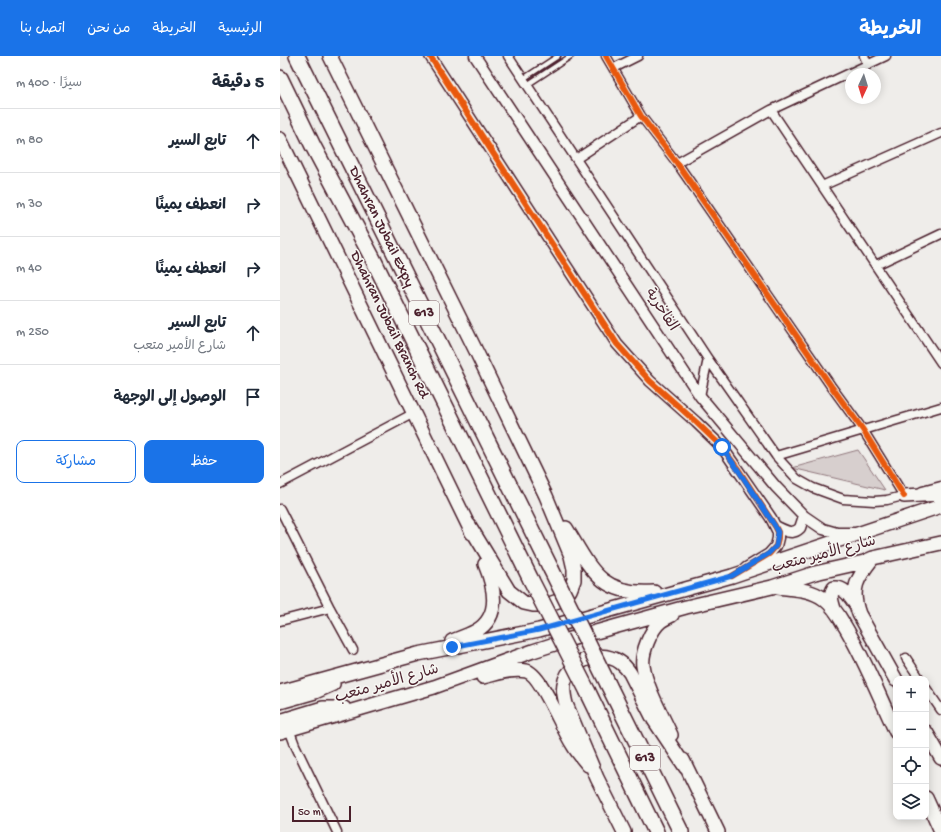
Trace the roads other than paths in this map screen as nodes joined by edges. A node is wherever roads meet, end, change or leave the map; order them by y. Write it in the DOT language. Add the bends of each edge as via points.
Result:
graph roads {
  1 [pos="297,56"];
  2 [pos="330,56"];
  3 [pos="430,56"];
  4 [pos="475,56"];
  5 [pos="508,56"];
  6 [pos="558,56"];
  7 [pos="571,56"];
  8 [pos="606,56"];
  9 [pos="638,56"];
  10 [pos="864,56"];
  11 [pos="886,56"];
  12 [pos="868,65"];
  13 [pos="614,68"];
  14 [pos="280,78"];
  15 [pos="525,82"];
  16 [pos="771,110"];
  17 [pos="641,116"];
  18 [pos="941,133"];
  19 [pos="280,139"];
  20 [pos="576,159"];
  21 [pos="677,163"];
  22 [pos="822,186"];
  23 [pos="941,234"];
  24 [pos="876,265"];
  25 [pos="708,359"];
  26 [pos="941,363"];
  27 [pos="700,396"];
  28 [pos="941,407"];
  29 [pos="414,414"];
  30 [pos="863,430"];
  31 [pos="776,456"];
  32 [pos="280,484"];
  33 [pos="941,486"];
  34 [pos="941,494"];
  35 [pos="546,496"];
  36 [pos="904,496"];
  37 [pos="941,506"];
  38 [pos="280,509"];
  39 [pos="804,516"];
  40 [pos="469,525"];
  41 [pos="775,526"];
  42 [pos="861,533"];
  43 [pos="941,543"];
  44 [pos="873,558"];
  45 [pos="732,576"];
  46 [pos="772,587"];
  47 [pos="678,590"];
  48 [pos="856,605"];
  49 [pos="686,607"];
  50 [pos="330,608"];
  51 [pos="834,609"];
  52 [pos="280,621"];
  53 [pos="353,650"];
  54 [pos="418,654"];
  55 [pos="906,658"];
  56 [pos="355,672"];
  57 [pos="894,676"];
  58 [pos="918,676"];
  59 [pos="434,687"];
  60 [pos="280,692"];
  61 [pos="929,692"];
  62 [pos="280,702"];
  63 [pos="941,710"];
  64 [pos="893,726"];
  65 [pos="283,727"];
  66 [pos="929,736"];
  67 [pos="940,753"];
  68 [pos="686,768"];
  69 [pos="598,778"];
  70 [pos="929,805"];
  71 [pos="941,831"];
  72 [pos="337,832"];
  73 [pos="624,832"];
  74 [pos="656,832"];
  75 [pos="681,832"];
  76 [pos="718,832"];
  1 -- 75 [label="highway, Dhahran Jubail Expy / 613, bridge"];
  2 -- 35 [label="main road"];
  3 -- 41 [label="street" via="618,344 650,381 722,447"];
  4 -- 27 [label="street, الفاخرية"];
  5 -- 15 [label="street"];
  6 -- 15 [label="lane"];
  7 -- 15 [label="lane"];
  8 -- 13 [label="street"];
  9 -- 13 [label="street"];
  10 -- 12 [label="street"];
  11 -- 12 [label="street"];
  12 -- 16 [label="street"];
  13 -- 17 [label="street"];
  14 -- 74 [label="highway, Dhahran Jubail Expy / 613, bridge" via="373,259"];
  15 -- 20 [label="street"];
  16 -- 21 [label="street"];
  16 -- 22 [label="street"];
  17 -- 20 [label="street"];
  17 -- 21 [label="street"];
  18 -- 22 [label="street"];
  19 -- 29 [label="main road, Dhahran Jubail Branch Rd"];
  20 -- 25 [label="street"];
  21 -- 30 [label="street"];
  22 -- 24 [label="street"];
  23 -- 24 [label="street"];
  24 -- 26 [label="street"];
  25 -- 27 [label="street"];
  25 -- 31 [label="street"];
  27 -- 39 [label="street, الفاخرية" via="776,487"];
  28 -- 30 [label="street"];
  29 -- 32 [label="street"];
  29 -- 40 [label="main road, Dhahran Jubail Branch Rd"];
  30 -- 31 [label="street"];
  30 -- 36 [label="street"];
  31 -- 36 [label="street" via="797,479 828,495 842,499 874,501"];
  33 -- 36 [label="street"];
  34 -- 36 [label="main road"];
  35 -- 40 [label="main road" via="574,569 574,580 564,599 546,605 533,605 516,598 509,591"];
  35 -- 47 [label="main road" via="584,558 595,574 604,581 616,589 628,592"];
  37 -- 42 [label="main road, شارع الأمير متعب"];
  38 -- 50 [label="street"];
  39 -- 41 [label="street" via="800,528 792,532"];
  39 -- 42 [label="street, الفاخرية" via="822,529 837,533"];
  40 -- 54 [label="main road" via="492,579 495,596 491,612 487,621 476,631"];
  41 -- 45 [label="street" via="778,532 776,546 768,554"];
  42 -- 45 [label="main road, شارع الأمير متعب"];
  43 -- 44 [label="main road, شارع الأمير متعب"];
  44 -- 46 [label="main road, شارع الأمير متعب"];
  44 -- 48 [label="main road" via="860,574 854,597"];
  45 -- 47 [label="main road, شارع الأمير متعب"];
  46 -- 49 [label="main road, شارع الأمير متعب"];
  46 -- 51 [label="main road" via="812,593 824,599"];
  47 -- 54 [label="main road, شارع الأمير متعب" via="539,630"];
  48 -- 51 [label="main road" via="845,591 834,588 831,593"];
  48 -- 57 [label="main road"];
  49 -- 59 [label="main road, شارع الأمير متعب" via="533,651"];
  49 -- 68 [label="main road" via="660,621 645,649 643,665 650,688"];
  50 -- 52 [label="street"];
  50 -- 53 [label="street"];
  51 -- 64 [label="main road" via="859,652"];
  54 -- 56 [label="main road, شارع الأمير متعب"];
  55 -- 58 [label="street"];
  56 -- 60 [label="main road, شارع الأمير متعب"];
  56 -- 62 [label="main road" via="315,692"];
  59 -- 65 [label="main road, شارع الأمير متعب"];
  59 -- 69 [label="main road" via="509,672 532,673 572,745"];
  61 -- 63 [label="street"];
  65 -- 72 [label="street" via="295,745"];
  66 -- 67 [label="main road"];
  68 -- 69 [label="main road" via="654,720 625,666 610,657 601,656 576,665 564,681 563,693"];
  68 -- 76 [label="main road"];
  69 -- 73 [label="main road"];
  70 -- 71 [label="main road"];
}
